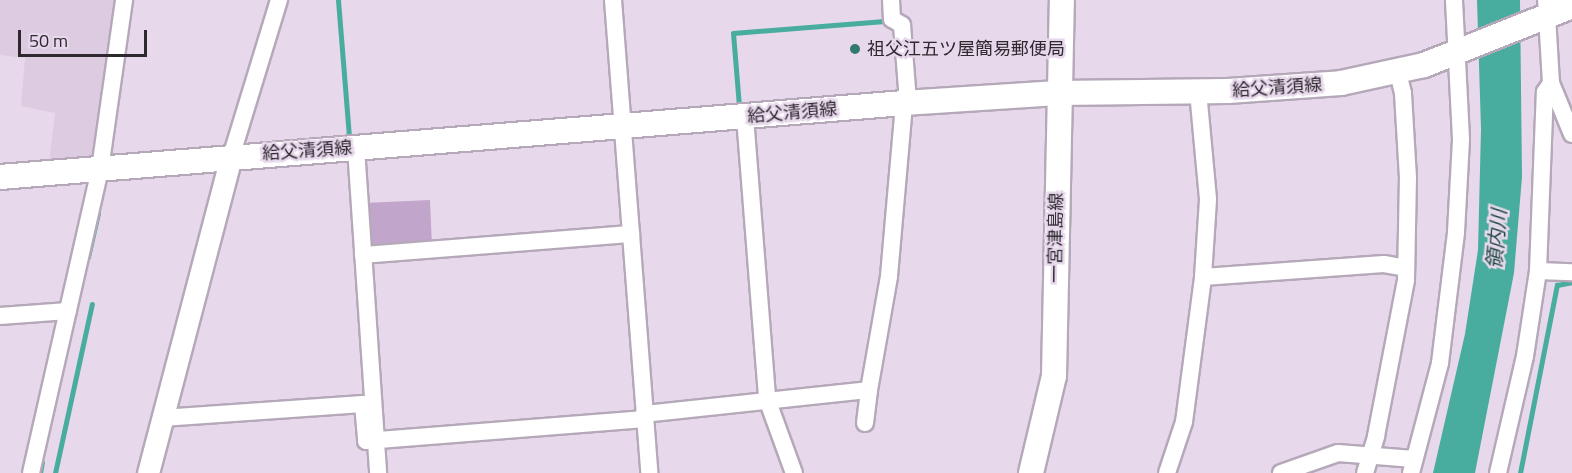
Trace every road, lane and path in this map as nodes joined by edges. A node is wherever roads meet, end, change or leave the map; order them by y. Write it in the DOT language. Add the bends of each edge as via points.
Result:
graph roads {
  1 [pos="124,0"];
  2 [pos="279,0"];
  3 [pos="613,0"];
  4 [pos="1062,0"];
  5 [pos="1454,0"];
  6 [pos="893,1"];
  7 [pos="1572,6"];
  8 [pos="1544,12"];
  9 [pos="1460,50"];
  10 [pos="1398,73"];
  11 [pos="1551,83"];
  12 [pos="1198,92"];
  13 [pos="1058,93"];
  14 [pos="906,103"];
  15 [pos="745,117"];
  16 [pos="623,127"];
  17 [pos="1572,134"];
  18 [pos="356,148"];
  19 [pos="231,157"];
  20 [pos="100,169"];
  21 [pos="0,177"];
  22 [pos="631,234"];
  23 [pos="363,255"];
  24 [pos="1406,268"];
  25 [pos="1538,271"];
  26 [pos="1572,272"];
  27 [pos="1203,277"];
  28 [pos="68,311"];
  29 [pos="0,316"];
  30 [pos="869,390"];
  31 [pos="767,399"];
  32 [pos="645,416"];
  33 [pos="162,418"];
  34 [pos="865,423"];
  35 [pos="375,441"];
  36 [pos="1371,454"];
  37 [pos="1413,466"];
  38 [pos="31,473"];
  39 [pos="148,473"];
  40 [pos="378,473"];
  41 [pos="649,473"];
  42 [pos="794,473"];
  43 [pos="1031,473"];
  44 [pos="1167,473"];
  45 [pos="1281,473"];
  46 [pos="1365,473"];
  47 [pos="1498,473"];
  1 -- 20 [label="street"];
  2 -- 19 [label="street"];
  3 -- 16 [label="street"];
  4 -- 13 [label="main road, 一宮津島線"];
  5 -- 9 [label="street"];
  6 -- 14 [label="street" via="892,19 902,25"];
  7 -- 8 [label="main road, 給父清須線"];
  8 -- 9 [label="main road, 給父清須線"];
  8 -- 11 [label="street"];
  9 -- 10 [label="main road, 給父清須線"];
  9 -- 37 [label="street" via="1461,139 1451,286 1440,363"];
  10 -- 12 [label="main road, 給父清須線" via="1289,88"];
  10 -- 24 [label="street" via="1403,93 1408,178"];
  11 -- 17 [label="street"];
  11 -- 25 [label="street" via="1545,92"];
  12 -- 13 [label="main road, 給父清須線"];
  12 -- 27 [label="street" via="1208,199"];
  13 -- 14 [label="main road, 給父清須線"];
  13 -- 43 [label="main road, 一宮津島線" via="1054,376"];
  14 -- 15 [label="main road, 給父清須線"];
  14 -- 30 [label="street" via="889,276"];
  15 -- 16 [label="main road, 給父清須線"];
  15 -- 31 [label="street"];
  16 -- 18 [label="main road, 給父清須線"];
  16 -- 22 [label="street"];
  18 -- 19 [label="main road, 給父清須線"];
  18 -- 23 [label="street"];
  19 -- 20 [label="main road, 給父清須線"];
  19 -- 33 [label="street"];
  20 -- 21 [label="main road, 給父清須線"];
  20 -- 28 [label="street"];
  22 -- 23 [label="street"];
  22 -- 32 [label="street"];
  23 -- 35 [label="street"];
  24 -- 27 [label="street" via="1384,264"];
  24 -- 36 [label="street" via="1399,324"];
  25 -- 26 [label="street"];
  25 -- 47 [label="street" via="1525,356"];
  27 -- 44 [label="street" via="1184,422"];
  28 -- 29 [label="street"];
  28 -- 38 [label="street"];
  30 -- 31 [label="street"];
  30 -- 34 [label="street"];
  31 -- 32 [label="street"];
  31 -- 42 [label="street"];
  32 -- 35 [label="street"];
  32 -- 41 [label="street"];
  33 -- 35 [label="street" via="363,404 366,441"];
  33 -- 39 [label="street"];
  35 -- 40 [label="street"];
  36 -- 37 [label="street"];
  36 -- 45 [label="street" via="1338,453"];
  36 -- 46 [label="street"];
}
